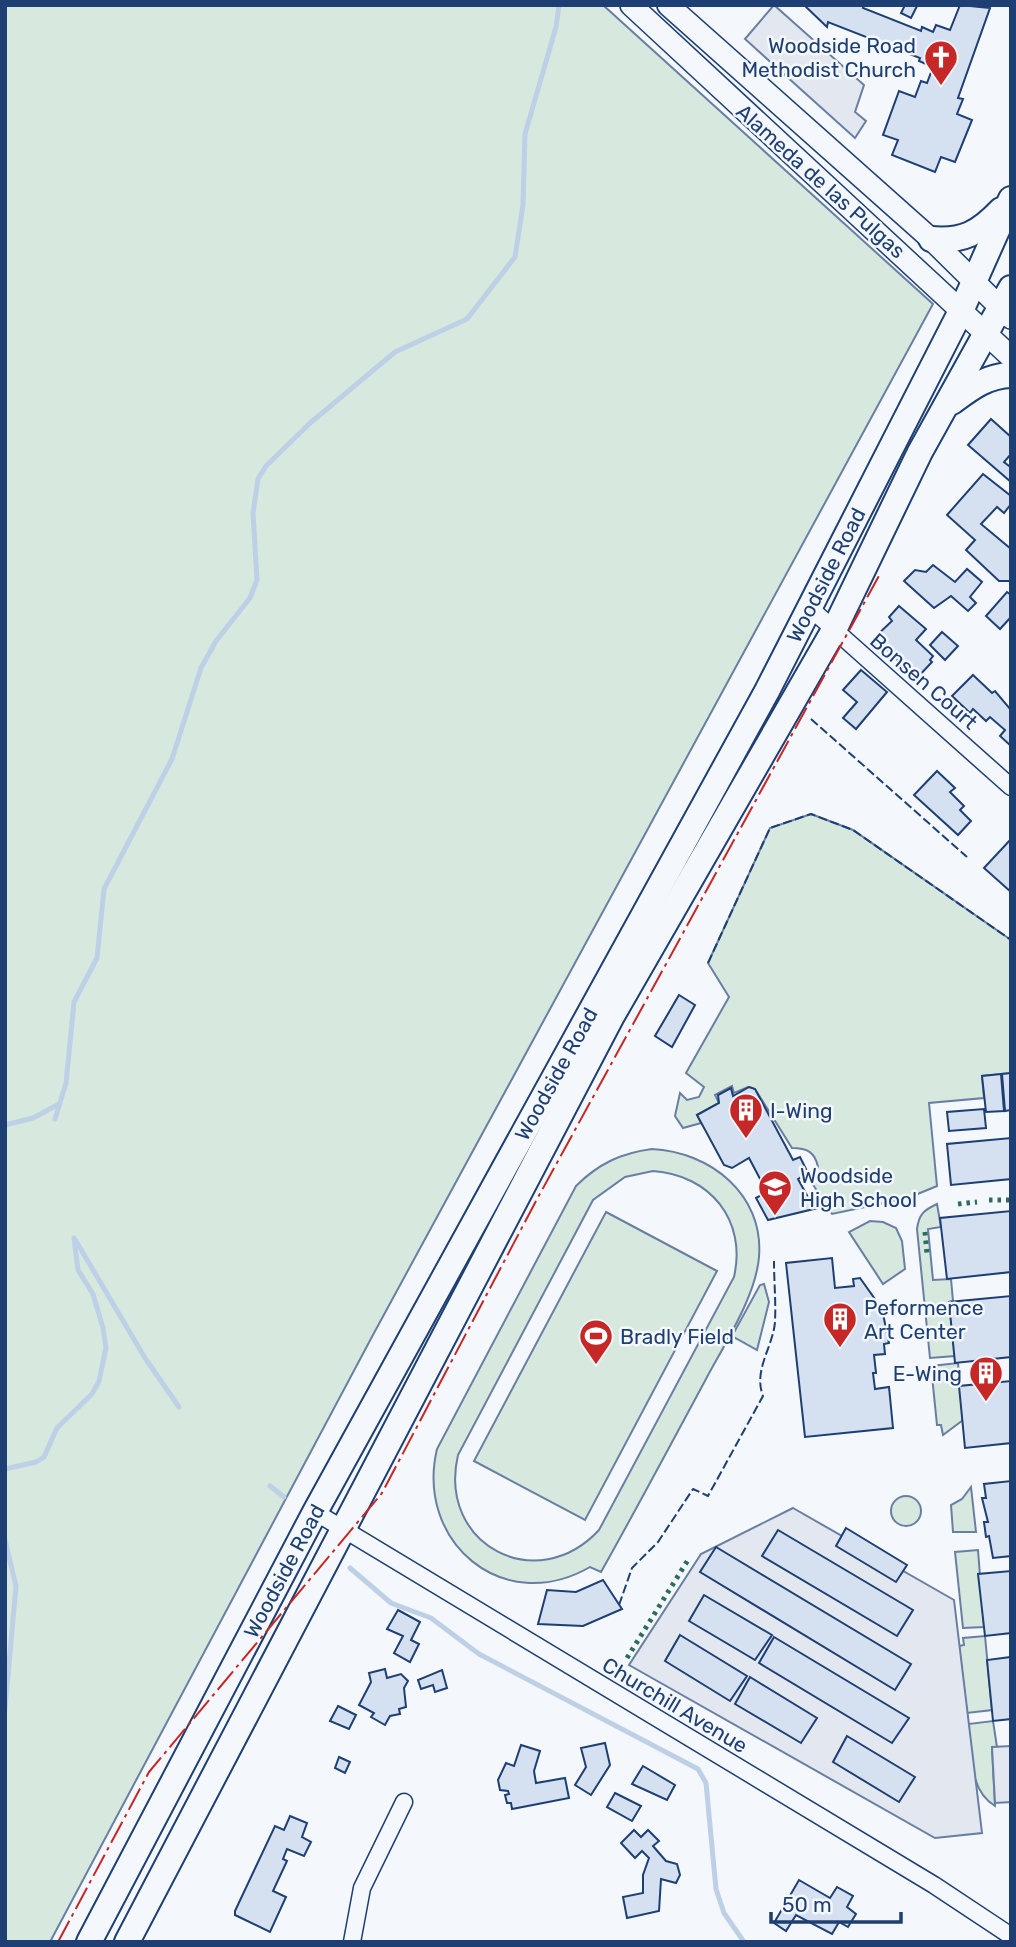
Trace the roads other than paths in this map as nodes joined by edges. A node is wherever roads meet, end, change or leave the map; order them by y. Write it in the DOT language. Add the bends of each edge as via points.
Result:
graph roads {
  1 [pos="631,5"];
  2 [pos="668,5"];
  3 [pos="655,13"];
  4 [pos="819,140"];
  5 [pos="799,163"];
  6 [pos="1011,199"];
  7 [pos="931,239"];
  8 [pos="975,281"];
  9 [pos="1008,304"];
  10 [pos="961,311"];
  11 [pos="986,334"];
  12 [pos="1011,357"];
  13 [pos="1011,375"];
  14 [pos="946,407"];
  15 [pos="810,608"];
  16 [pos="834,630"];
  17 [pos="1011,787"];
  18 [pos="315,1512"];
  19 [pos="343,1528"];
  20 [pos="404,1802"];
  21 [pos="1011,1936"];
  22 [pos="89,1942"];
  23 [pos="127,1942"];
  24 [pos="352,1942"];
  1 -- 3 [label="main road, Alameda de las Pulgas"];
  2 -- 4 [label="main road, Alameda de las Pulgas"];
  3 -- 5 [label="main road, Alameda de las Pulgas"];
  4 -- 5 [label="main road"];
  4 -- 7 [label="main road, Alameda de las Pulgas"];
  5 -- 10 [label="main road, Alameda de las Pulgas"];
  6 -- 7 [label="main road" via="977,233 965,239"];
  6 -- 8 [label="main road, Woodside Road"];
  7 -- 8 [label="main road, Alameda de las Pulgas"];
  8 -- 9 [label="main road, Alameda de las Pulgas"];
  8 -- 10 [label="main road, Woodside Road"];
  9 -- 11 [label="main road, Woodside Road"];
  10 -- 11 [label="main road, Alameda de las Pulgas"];
  10 -- 15 [label="main road, Woodside Road"];
  11 -- 12 [label="main road, Alameda de las Pulgas"];
  11 -- 14 [label="main road, Woodside Road"];
  13 -- 14 [label="main road" via="982,381"];
  14 -- 16 [label="main road, Woodside Road"];
  15 -- 16 [label="street, Bonsen Court"];
  15 -- 18 [label="main road, Woodside Road"];
  16 -- 17 [label="street, Bonsen Court"];
  16 -- 19 [label="main road, Woodside Road" via="612,1016"];
  18 -- 19 [label="street, Churchill Avenue"];
  18 -- 22 [label="main road, Woodside Road"];
  19 -- 21 [label="street, Churchill Avenue"];
  19 -- 23 [label="main road, Woodside Road"];
  20 -- 24 [label="street" via="362,1888"];
}
